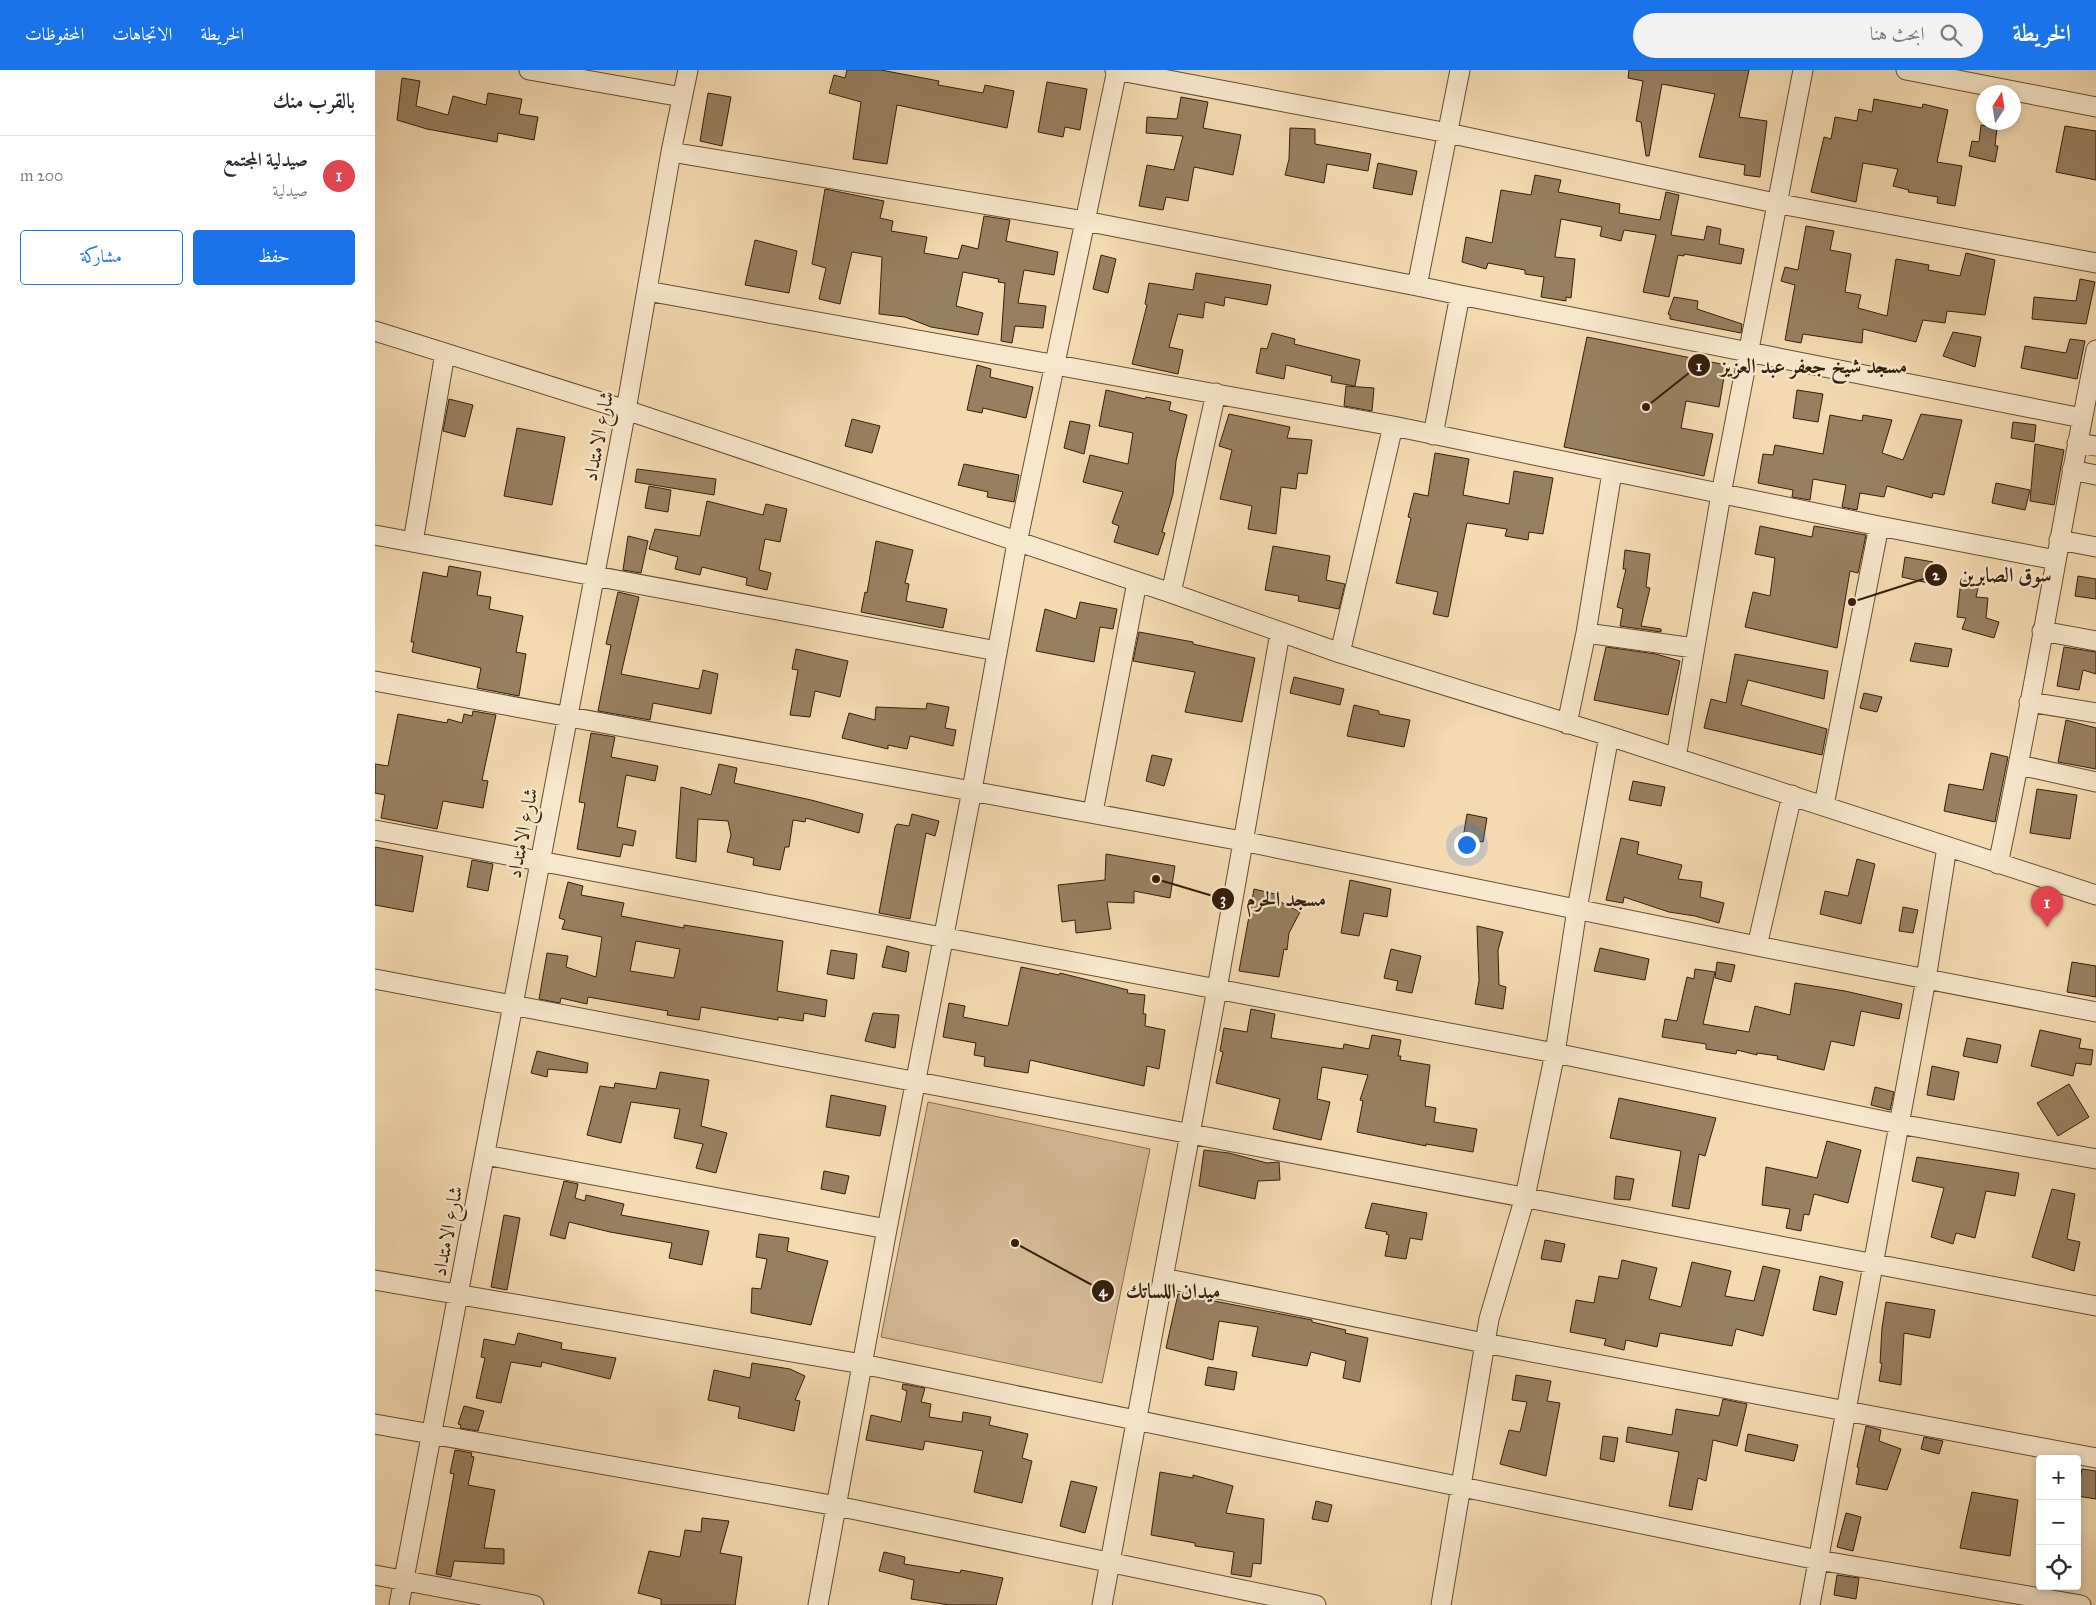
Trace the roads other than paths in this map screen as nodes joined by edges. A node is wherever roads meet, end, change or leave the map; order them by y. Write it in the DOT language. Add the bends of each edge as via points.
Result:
graph roads {
  1 [pos="529,70"];
  2 [pos="688,70"];
  3 [pos="1116,70"];
  4 [pos="1461,70"];
  5 [pos="1803,70"];
  6 [pos="1906,70"];
  7 [pos="682,97"];
  8 [pos="2096,107"];
  9 [pos="1448,133"];
  10 [pos="671,152"];
  11 [pos="1775,203"];
  12 [pos="1085,221"];
  13 [pos="2096,263"];
  14 [pos="1417,286"];
  15 [pos="647,291"];
  16 [pos="1460,295"];
  17 [pos="375,331"];
  18 [pos="2096,350"];
  19 [pos="445,353"];
  20 [pos="1748,353"];
  21 [pos="1055,365"];
  22 [pos="2093,381"];
  23 [pos="1216,393"];
  24 [pos="626,410"];
  25 [pos="2087,414"];
  26 [pos="1393,426"];
  27 [pos="1433,435"];
  28 [pos="2077,443"];
  29 [pos="2096,446"];
  30 [pos="2072,470"];
  31 [pos="1612,472"];
  32 [pos="2096,475"];
  33 [pos="1721,494"];
  34 [pos="1879,526"];
  35 [pos="375,535"];
  36 [pos="2059,540"];
  37 [pos="413,542"];
  38 [pos="1017,543"];
  39 [pos="2096,547"];
  40 [pos="2055,560"];
  41 [pos="595,575"];
  42 [pos="1137,582"];
  43 [pos="1171,593"];
  44 [pos="2042,631"];
  45 [pos="1280,633"];
  46 [pos="1586,633"];
  47 [pos="2096,641"];
  48 [pos="1694,648"];
  49 [pos="997,651"];
  50 [pos="1340,653"];
  51 [pos="375,681"];
  52 [pos="2029,702"];
  53 [pos="2096,713"];
  54 [pos="568,717"];
  55 [pos="1567,724"];
  56 [pos="1609,736"];
  57 [pos="1676,758"];
  58 [pos="2019,765"];
  59 [pos="2096,782"];
  60 [pos="972,790"];
  61 [pos="1792,795"];
  62 [pos="1824,805"];
  63 [pos="1093,812"];
  64 [pos="375,830"];
  65 [pos="1242,841"];
  66 [pos="1947,847"];
  67 [pos="539,863"];
  68 [pos="1998,864"];
  69 [pos="2096,895"];
  70 [pos="1577,909"];
  71 [pos="943,939"];
  72 [pos="1757,946"];
  73 [pos="375,979"];
  74 [pos="1926,979"];
  75 [pos="1217,989"];
  76 [pos="513,1006"];
  77 [pos="2096,1012"];
  78 [pos="1555,1053"];
  79 [pos="915,1081"];
  80 [pos="1899,1124"];
  81 [pos="1189,1132"];
  82 [pos="485,1155"];
  83 [pos="2096,1159"];
  84 [pos="1525,1197"];
  85 [pos="887,1229"];
  86 [pos="1874,1262"];
  87 [pos="1163,1278"];
  88 [pos="375,1280"];
  89 [pos="457,1295"];
  90 [pos="2096,1306"];
  91 [pos="1484,1343"];
  92 [pos="862,1364"];
  93 [pos="1846,1411"];
  94 [pos="1137,1419"];
  95 [pos="375,1424"];
  96 [pos="432,1434"];
  97 [pos="2096,1458"];
  98 [pos="1461,1488"];
  99 [pos="837,1506"];
  100 [pos="1818,1560"];
  101 [pos="1111,1564"];
  102 [pos="375,1575"];
  103 [pos="404,1580"];
  104 [pos="399,1605"];
  105 [pos="534,1605"];
  106 [pos="818,1605"];
  107 [pos="1102,1605"];
  108 [pos="1316,1605"];
  109 [pos="1441,1605"];
  110 [pos="1809,1605"];
  111 [pos="2081,1605"];
  1 -- 7 [label="street"];
  2 -- 7 [label="street, شارع الامتداد"];
  3 -- 9 [label="street"];
  3 -- 12 [label="street"];
  4 -- 9 [label="street"];
  5 -- 11 [label="street"];
  6 -- 8 [label="street"];
  7 -- 10 [label="street, شارع الامتداد"];
  9 -- 11 [label="street"];
  9 -- 14 [label="street"];
  10 -- 12 [label="street"];
  10 -- 15 [label="street, شارع الامتداد"];
  11 -- 13 [label="street"];
  11 -- 20 [label="street"];
  12 -- 14 [label="street"];
  12 -- 21 [label="street"];
  14 -- 16 [label="street"];
  15 -- 21 [label="street"];
  15 -- 24 [label="street, شارع الامتداد"];
  16 -- 20 [label="street"];
  16 -- 27 [label="street"];
  17 -- 19 [label="street"];
  18 -- 22 [label="street"];
  19 -- 24 [label="street"];
  19 -- 37 [label="street"];
  20 -- 25 [label="street"];
  20 -- 33 [label="street"];
  21 -- 23 [label="street"];
  21 -- 38 [label="street"];
  22 -- 25 [label="street"];
  23 -- 26 [label="street"];
  23 -- 43 [label="street"];
  24 -- 38 [label="street"];
  24 -- 41 [label="street, شارع الامتداد"];
  25 -- 28 [label="street"];
  26 -- 27 [label="street"];
  26 -- 50 [label="street"];
  27 -- 31 [label="street"];
  28 -- 29 [label="street"];
  28 -- 30 [label="street"];
  30 -- 32 [label="street"];
  30 -- 36 [label="street"];
  31 -- 33 [label="street"];
  31 -- 46 [label="street"];
  33 -- 34 [label="street"];
  33 -- 48 [label="street"];
  34 -- 40 [label="street"];
  34 -- 62 [label="street"];
  35 -- 37 [label="street"];
  36 -- 39 [label="street"];
  36 -- 40 [label="street"];
  37 -- 41 [label="street"];
  38 -- 42 [label="street"];
  38 -- 49 [label="street"];
  40 -- 44 [label="street"];
  41 -- 49 [label="street"];
  41 -- 54 [label="street, شارع الامتداد"];
  42 -- 43 [label="street"];
  42 -- 63 [label="street"];
  43 -- 45 [label="street"];
  44 -- 47 [label="street"];
  44 -- 52 [label="street"];
  45 -- 50 [label="street"];
  45 -- 65 [label="street"];
  46 -- 48 [label="street"];
  46 -- 55 [label="street"];
  48 -- 57 [label="street"];
  49 -- 60 [label="street"];
  50 -- 55 [label="street"];
  51 -- 54 [label="street"];
  52 -- 53 [label="street"];
  52 -- 58 [label="street"];
  54 -- 60 [label="street"];
  54 -- 67 [label="street, شارع الامتداد"];
  55 -- 56 [label="street"];
  56 -- 57 [label="street"];
  56 -- 70 [label="street"];
  57 -- 61 [label="street"];
  58 -- 59 [label="street"];
  58 -- 68 [label="street"];
  60 -- 63 [label="street"];
  60 -- 71 [label="street"];
  61 -- 62 [label="street"];
  61 -- 72 [label="street"];
  62 -- 66 [label="street"];
  63 -- 65 [label="street"];
  64 -- 67 [label="street"];
  65 -- 70 [label="street"];
  65 -- 75 [label="street"];
  66 -- 68 [label="street"];
  66 -- 74 [label="street"];
  67 -- 71 [label="street"];
  67 -- 76 [label="street, شارع الامتداد"];
  68 -- 69 [label="street"];
  70 -- 72 [label="street"];
  70 -- 78 [label="street"];
  71 -- 75 [label="street"];
  71 -- 79 [label="street"];
  72 -- 74 [label="street"];
  73 -- 76 [label="street"];
  74 -- 77 [label="street"];
  74 -- 80 [label="street"];
  75 -- 78 [label="street"];
  75 -- 81 [label="street"];
  76 -- 79 [label="street"];
  76 -- 82 [label="street, شارع الامتداد"];
  78 -- 80 [label="street"];
  78 -- 84 [label="street"];
  79 -- 81 [label="street"];
  79 -- 85 [label="street"];
  80 -- 83 [label="street"];
  80 -- 86 [label="street"];
  81 -- 84 [label="street"];
  81 -- 87 [label="street"];
  82 -- 85 [label="street"];
  82 -- 89 [label="street, شارع الامتداد"];
  84 -- 86 [label="street"];
  84 -- 91 [label="street" via="1493,1300"];
  85 -- 92 [label="street"];
  86 -- 90 [label="street"];
  86 -- 93 [label="street"];
  87 -- 91 [label="street"];
  87 -- 94 [label="street"];
  88 -- 89 [label="street"];
  89 -- 92 [label="street"];
  89 -- 96 [label="street, شارع الامتداد"];
  91 -- 93 [label="street"];
  91 -- 98 [label="street"];
  92 -- 94 [label="street"];
  92 -- 99 [label="street"];
  93 -- 97 [label="street"];
  93 -- 100 [label="street"];
  94 -- 98 [label="street"];
  94 -- 101 [label="street"];
  95 -- 96 [label="street"];
  96 -- 99 [label="street"];
  96 -- 103 [label="street, شارع الامتداد"];
  98 -- 100 [label="street"];
  98 -- 109 [label="street"];
  99 -- 101 [label="street"];
  99 -- 106 [label="street"];
  100 -- 110 [label="street"];
  100 -- 111 [label="street"];
  101 -- 107 [label="street"];
  101 -- 108 [label="street"];
  102 -- 103 [label="street"];
  103 -- 104 [label="street, شارع الامتداد"];
  103 -- 105 [label="street"];
}
